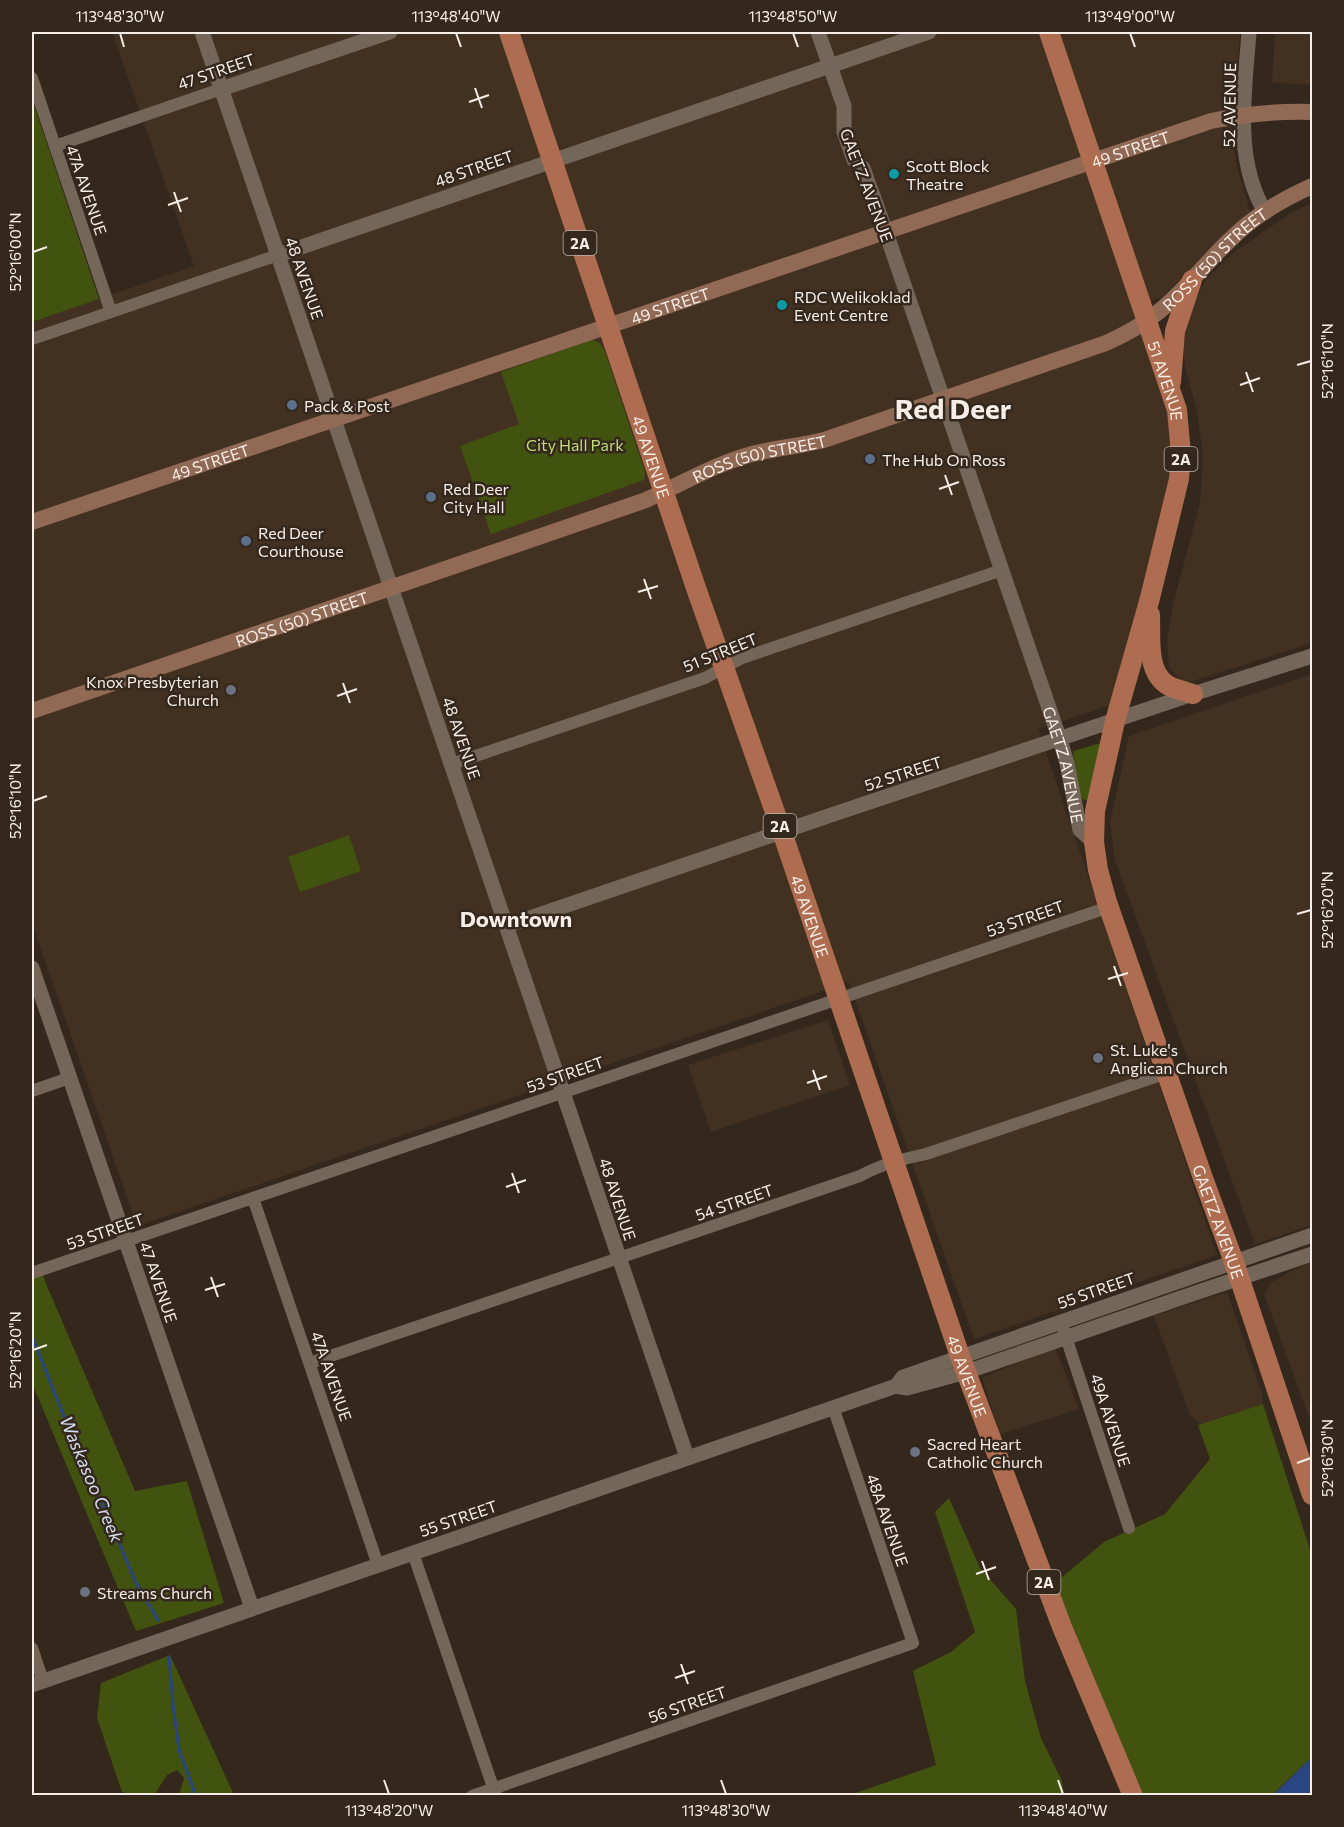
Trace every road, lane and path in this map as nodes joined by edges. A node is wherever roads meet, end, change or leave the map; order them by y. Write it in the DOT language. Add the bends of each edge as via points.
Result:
graph roads {
  1 [pos="202,32"];
  2 [pos="390,32"];
  3 [pos="509,32"];
  4 [pos="818,32"];
  5 [pos="929,32"];
  6 [pos="1049,32"];
  7 [pos="1249,32"];
  8 [pos="830,66"];
  9 [pos="32,78"];
  10 [pos="222,89"];
  11 [pos="1312,112"];
  12 [pos="1244,115"];
  13 [pos="55,146"];
  14 [pos="552,160"];
  15 [pos="1094,160"];
  16 [pos="1312,186"];
  17 [pos="1265,212"];
  18 [pos="886,232"];
  19 [pos="278,255"];
  20 [pos="1192,280"];
  21 [pos="111,312"];
  22 [pos="1146,321"];
  23 [pos="609,326"];
  24 [pos="32,339"];
  25 [pos="1170,390"];
  26 [pos="943,400"];
  27 [pos="334,420"];
  28 [pos="664,491"];
  29 [pos="32,522"];
  30 [pos="1002,570"];
  31 [pos="392,587"];
  32 [pos="1150,598"];
  33 [pos="1312,656"];
  34 [pos="724,668"];
  35 [pos="1193,694"];
  36 [pos="32,711"];
  37 [pos="1115,721"];
  38 [pos="1059,740"];
  39 [pos="452,764"];
  40 [pos="782,832"];
  41 [pos="1094,842"];
  42 [pos="1109,907"];
  43 [pos="506,926"];
  44 [pos="32,968"];
  45 [pos="838,1000"];
  46 [pos="1167,1073"];
  47 [pos="69,1078"];
  48 [pos="32,1091"];
  49 [pos="563,1093"];
  50 [pos="893,1162"];
  51 [pos="253,1198"];
  52 [pos="1312,1236"];
  53 [pos="126,1241"];
  54 [pos="1312,1254"];
  55 [pos="618,1258"];
  56 [pos="1237,1270"];
  57 [pos="32,1273"];
  58 [pos="1061,1322"];
  59 [pos="1066,1337"];
  60 [pos="310,1364"];
  61 [pos="963,1364"];
  62 [pos="833,1407"];
  63 [pos="687,1457"];
  64 [pos="1312,1495"];
  65 [pos="1129,1528"];
  66 [pos="413,1553"];
  67 [pos="378,1565"];
  68 [pos="252,1608"];
  69 [pos="913,1643"];
  70 [pos="32,1648"];
  71 [pos="37,1683"];
  72 [pos="495,1792"];
  73 [pos="1131,1792"];
  74 [pos="472,1796"];
  1 -- 10 [label="street, 48 AVENUE"];
  2 -- 10 [label="street, 47 STREET"];
  3 -- 14 [label="main road, 49 AVENUE / 2A"];
  4 -- 8 [label="street, GAETZ AVENUE"];
  5 -- 8 [label="street, 48 STREET"];
  6 -- 15 [label="main road, 51 AVENUE / 2A"];
  7 -- 12 [label="street, 52 AVENUE"];
  8 -- 14 [label="street, 48 STREET"];
  8 -- 18 [label="street, GAETZ AVENUE" via="844,106 844,132 854,160 863,168"];
  9 -- 13 [label="street, 47A AVENUE"];
  10 -- 13 [label="street, 47 STREET"];
  10 -- 19 [label="street, 48 AVENUE"];
  11 -- 12 [label="main road, 49 STREET"];
  12 -- 15 [label="main road, 49 STREET" via="1211,121"];
  12 -- 17 [label="street, 52 AVENUE" via="1246,162"];
  13 -- 21 [label="street, 47A AVENUE"];
  14 -- 19 [label="street, 48 STREET"];
  14 -- 23 [label="main road, 49 AVENUE / 2A"];
  15 -- 18 [label="main road, 49 STREET"];
  15 -- 22 [label="main road, 51 AVENUE / 2A"];
  16 -- 17 [label="main road, ROSS (50) STREET"];
  17 -- 20 [label="main road, ROSS (50) STREET" via="1231,238"];
  18 -- 23 [label="main road, 49 STREET"];
  18 -- 26 [label="street, GAETZ AVENUE"];
  19 -- 21 [label="street, 48 STREET"];
  19 -- 27 [label="street, 48 AVENUE"];
  20 -- 22 [label="main road, ROSS (50) STREET"];
  20 -- 25 [label="main road" via="1175,331"];
  21 -- 24 [label="street, 48 STREET"];
  22 -- 25 [label="main road, 51 AVENUE / 2A"];
  22 -- 26 [label="main road, ROSS (50) STREET" via="1106,343"];
  23 -- 27 [label="main road, 49 STREET"];
  23 -- 28 [label="main road, 49 AVENUE / 2A"];
  25 -- 32 [label="main road, 51 AVENUE / 2A" via="1179,423 1180,472"];
  26 -- 28 [label="main road, ROSS (50) STREET" via="824,440 753,454"];
  26 -- 30 [label="street, GAETZ AVENUE"];
  27 -- 29 [label="main road, 49 STREET"];
  27 -- 31 [label="street, 48 AVENUE"];
  28 -- 31 [label="main road, ROSS (50) STREET"];
  28 -- 34 [label="main road, 49 AVENUE / 2A"];
  30 -- 34 [label="street, 51 STREET" via="742,658"];
  30 -- 38 [label="street, GAETZ AVENUE"];
  31 -- 36 [label="main road, ROSS (50) STREET"];
  31 -- 39 [label="street, 48 AVENUE"];
  32 -- 35 [label="main road" via="1155,672 1167,685"];
  32 -- 37 [label="main road, 51 AVENUE / 2A"];
  33 -- 35 [label="street, 52 STREET"];
  34 -- 39 [label="street, 51 STREET" via="705,678"];
  34 -- 40 [label="main road, 49 AVENUE / 2A"];
  35 -- 37 [label="street, 52 STREET"];
  37 -- 38 [label="street, 52 STREET"];
  37 -- 41 [label="main road, 51 AVENUE / 2A" via="1095,811"];
  38 -- 40 [label="street, 52 STREET"];
  38 -- 41 [label="street, GAETZ AVENUE" via="1080,830"];
  39 -- 43 [label="street, 48 AVENUE"];
  40 -- 43 [label="street, 52 STREET"];
  40 -- 45 [label="main road, 49 AVENUE / 2A"];
  41 -- 42 [label="main road, GAETZ AVENUE / 2A"];
  42 -- 45 [label="street, 53 STREET"];
  42 -- 46 [label="main road, GAETZ AVENUE / 2A"];
  43 -- 49 [label="street, 48 AVENUE"];
  44 -- 47 [label="street, 47 AVENUE"];
  45 -- 49 [label="street, 53 STREET"];
  45 -- 50 [label="main road, 49 AVENUE / 2A"];
  46 -- 50 [label="street, 54 STREET"];
  46 -- 56 [label="main road, GAETZ AVENUE / 2A"];
  47 -- 48 [label="street"];
  47 -- 53 [label="street, 47 AVENUE"];
  49 -- 51 [label="street, 53 STREET"];
  49 -- 55 [label="street, 48 AVENUE"];
  50 -- 55 [label="street, 54 STREET"];
  50 -- 61 [label="main road, 49 AVENUE / 2A"];
  51 -- 53 [label="street, 53 STREET"];
  51 -- 60 [label="street, 47A AVENUE"];
  52 -- 56 [label="street, 55 STREET"];
  53 -- 57 [label="street, 53 STREET"];
  53 -- 68 [label="street, 47 AVENUE"];
  54 -- 56 [label="street, 55 STREET"];
  55 -- 60 [label="street, 54 STREET"];
  55 -- 63 [label="street, 48 AVENUE"];
  56 -- 58 [label="street, 55 STREET"];
  56 -- 59 [label="street, 55 STREET"];
  56 -- 64 [label="main road, GAETZ AVENUE / 2A"];
  58 -- 59 [label="street, 49A AVENUE"];
  58 -- 61 [label="street, 55 STREET"];
  59 -- 61 [label="street, 55 STREET"];
  59 -- 65 [label="street, 49A AVENUE"];
  60 -- 67 [label="street, 47A AVENUE"];
  61 -- 62 [label="street, 55 STREET" via="903,1377 896,1386"];
  61 -- 73 [label="main road, 49 AVENUE / 2A" via="1062,1627"];
  62 -- 63 [label="street, 55 STREET"];
  62 -- 69 [label="street, 48A AVENUE"];
  63 -- 66 [label="street, 55 STREET"];
  66 -- 67 [label="street, 55 STREET"];
  66 -- 72 [label="street"];
  67 -- 68 [label="street, 55 STREET"];
  68 -- 71 [label="street, 55 STREET"];
  69 -- 72 [label="street, 56 STREET"];
  70 -- 71 [label="street"];
  72 -- 74 [label="street, 56 STREET"];
}
